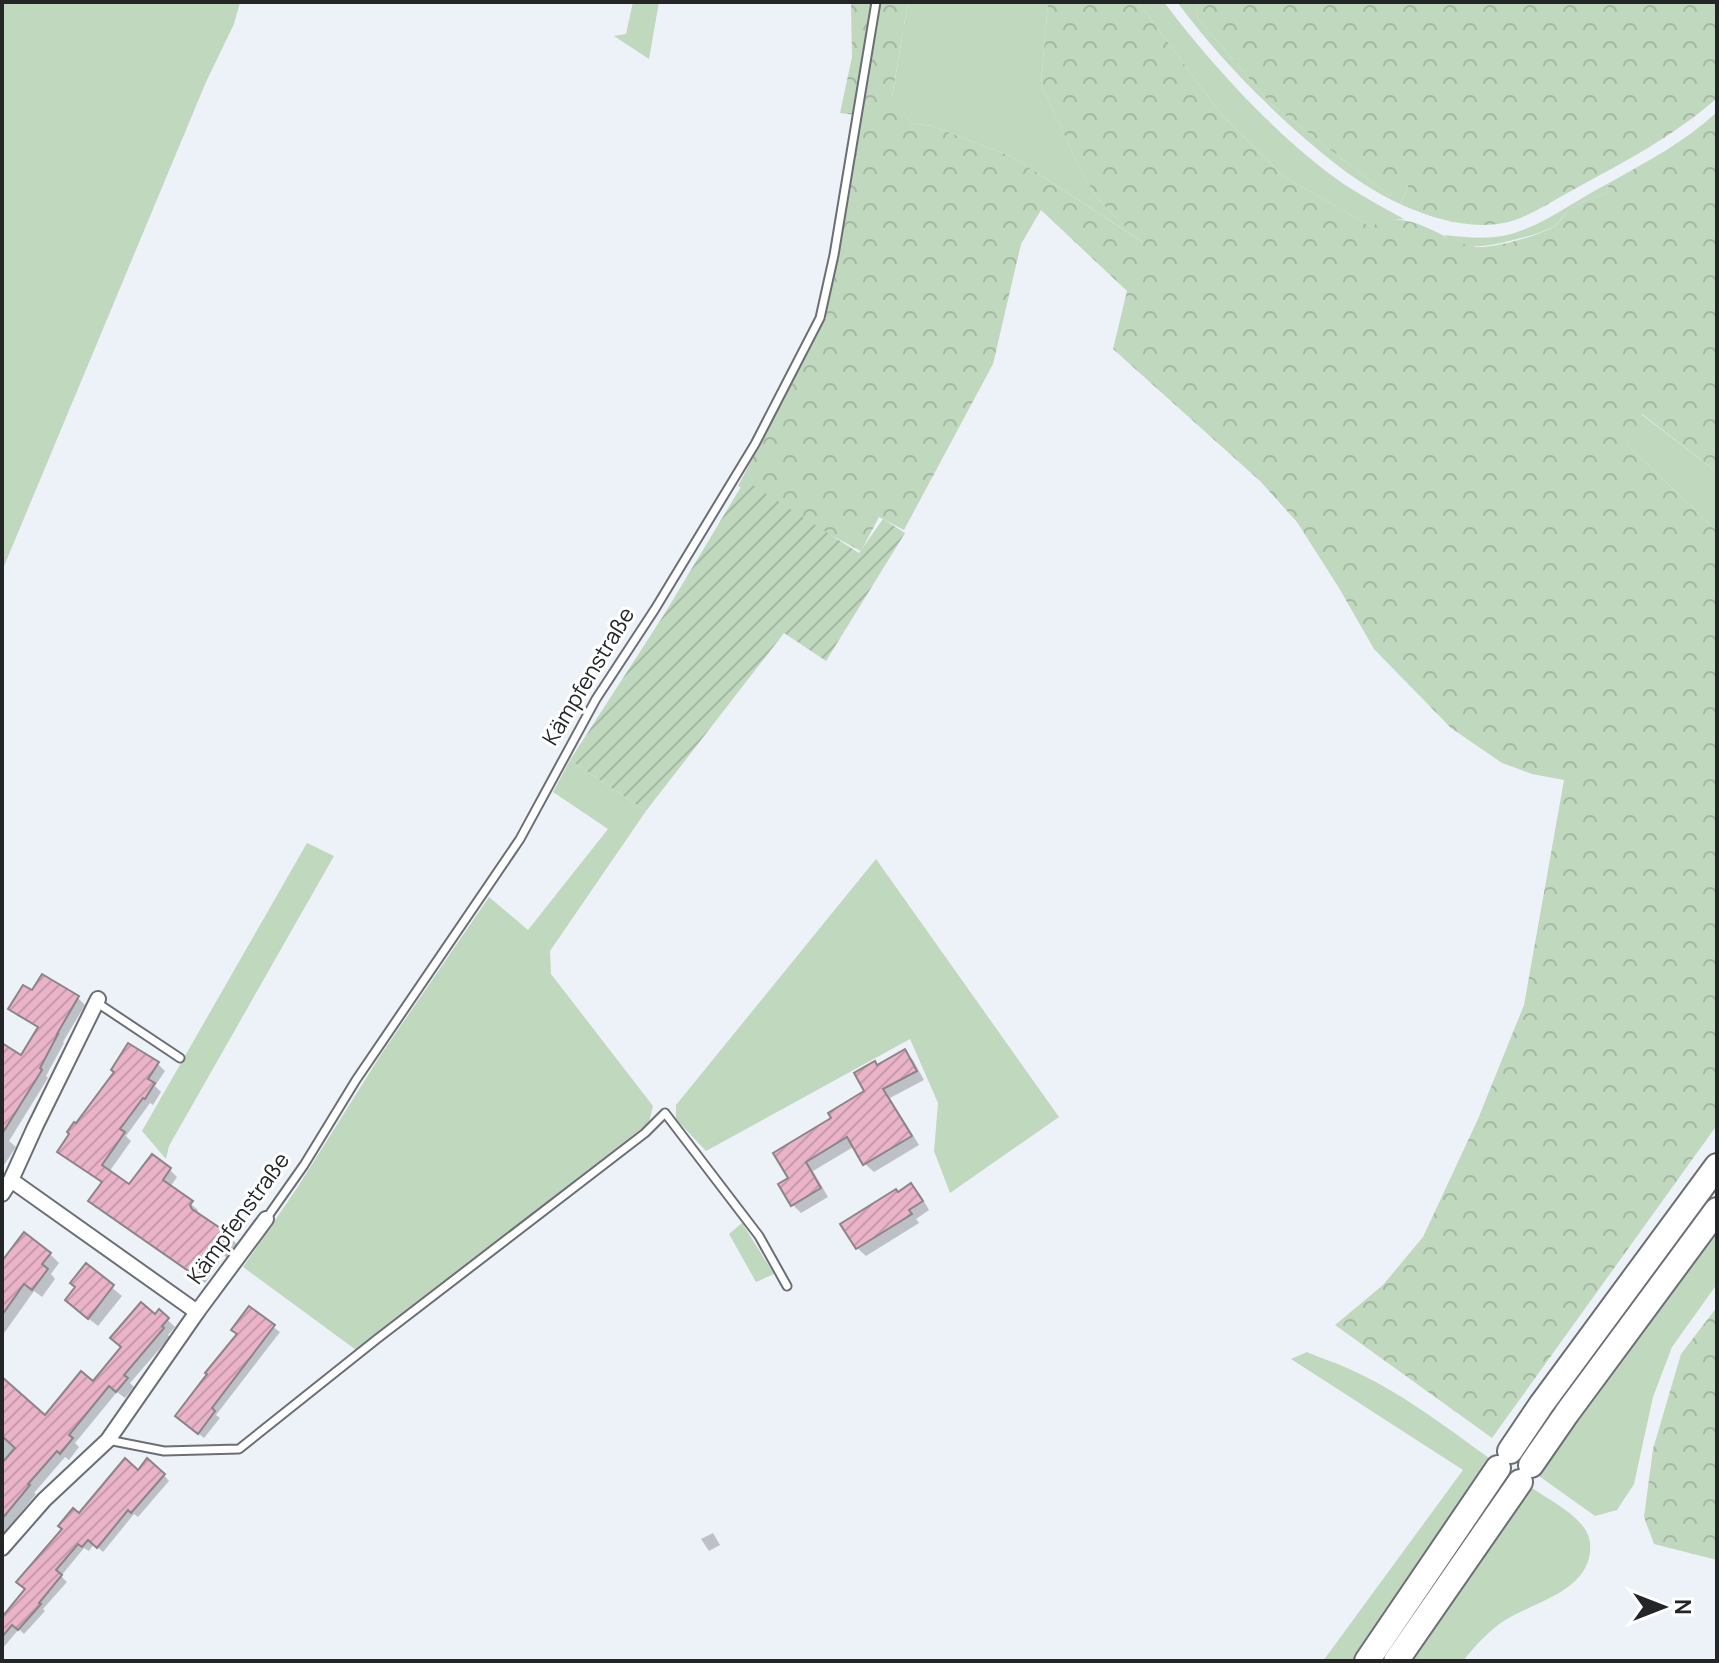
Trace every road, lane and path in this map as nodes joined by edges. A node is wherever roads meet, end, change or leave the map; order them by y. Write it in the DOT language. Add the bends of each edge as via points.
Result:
graph roads {
  1 [pos="876,2"];
  2 [pos="97,1000"];
  3 [pos="180,1058"];
  4 [pos="1717,1166"];
  5 [pos="11,1180"];
  6 [pos="2,1194"];
  7 [pos="1717,1210"];
  8 [pos="266,1219"];
  9 [pos="787,1286"];
  10 [pos="197,1312"];
  11 [pos="108,1440"];
  12 [pos="2,1548"];
  13 [pos="1367,1661"];
  14 [pos="1396,1661"];
  1 -- 8 [label="lane, Kämpfenstraße" via="820,318 755,444 596,699 520,839"];
  2 -- 3 [label="lane"];
  2 -- 5 [label="street"];
  4 -- 13 [label="highway" via="1541,1405"];
  5 -- 6 [label="street"];
  5 -- 10 [label="street, Kämpfenstraße"];
  7 -- 14 [label="highway" via="1567,1413"];
  8 -- 10 [label="street, Kämpfenstraße"];
  9 -- 11 [label="lane" via="759,1236 665,1113 239,1449 164,1451"];
  10 -- 11 [label="street, Kämpfenstraße"];
  11 -- 12 [label="street, Kämpfenstraße"];
}
